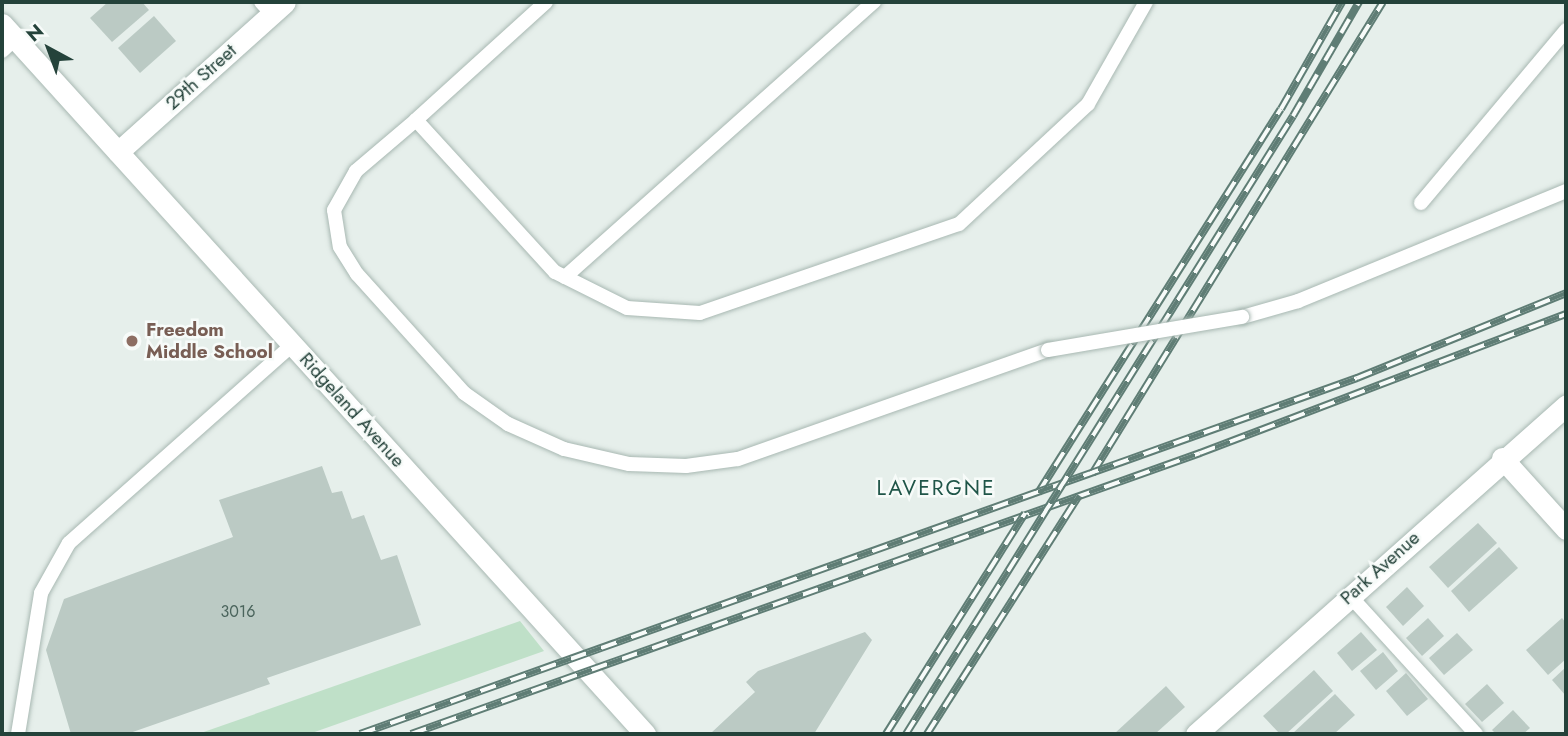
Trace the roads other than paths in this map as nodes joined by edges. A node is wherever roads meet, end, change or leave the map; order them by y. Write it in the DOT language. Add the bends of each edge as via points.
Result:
graph roads {
  1 [pos="547,2"];
  2 [pos="874,2"];
  3 [pos="1146,2"];
  4 [pos="272,6"];
  5 [pos="1566,30"];
  6 [pos="6,38"];
  7 [pos="416,120"];
  8 [pos="118,152"];
  9 [pos="1566,191"];
  10 [pos="1421,203"];
  11 [pos="565,277"];
  12 [pos="292,345"];
  13 [pos="1566,405"];
  14 [pos="1502,458"];
  15 [pos="1566,529"];
  16 [pos="1350,596"];
  17 [pos="1200,733"];
  18 [pos="18,734"];
  19 [pos="645,734"];
  20 [pos="1476,734"];
  1 -- 7 [label="lane"];
  2 -- 11 [label="lane"];
  3 -- 11 [label="lane" via="1088,104 960,224 700,313 627,308"];
  4 -- 8 [label="street, 29th Street"];
  5 -- 10 [label="lane"];
  6 -- 8 [label="street, Ridgeland Avenue"];
  7 -- 9 [label="lane, bridge" via="356,171 334,210 340,247 357,274 464,393 508,424 564,449 629,464 686,466 738,459 1048,350 1242,317 1298,301"];
  7 -- 11 [label="lane" via="555,272"];
  8 -- 12 [label="street, Ridgeland Avenue"];
  12 -- 18 [label="lane" via="69,543 41,593 15,727"];
  12 -- 19 [label="street, Ridgeland Avenue"];
  13 -- 14 [label="street, Park Avenue"];
  14 -- 15 [label="street"];
  14 -- 16 [label="street, Park Avenue"];
  16 -- 17 [label="street, Park Avenue"];
  16 -- 20 [label="lane"];
}
